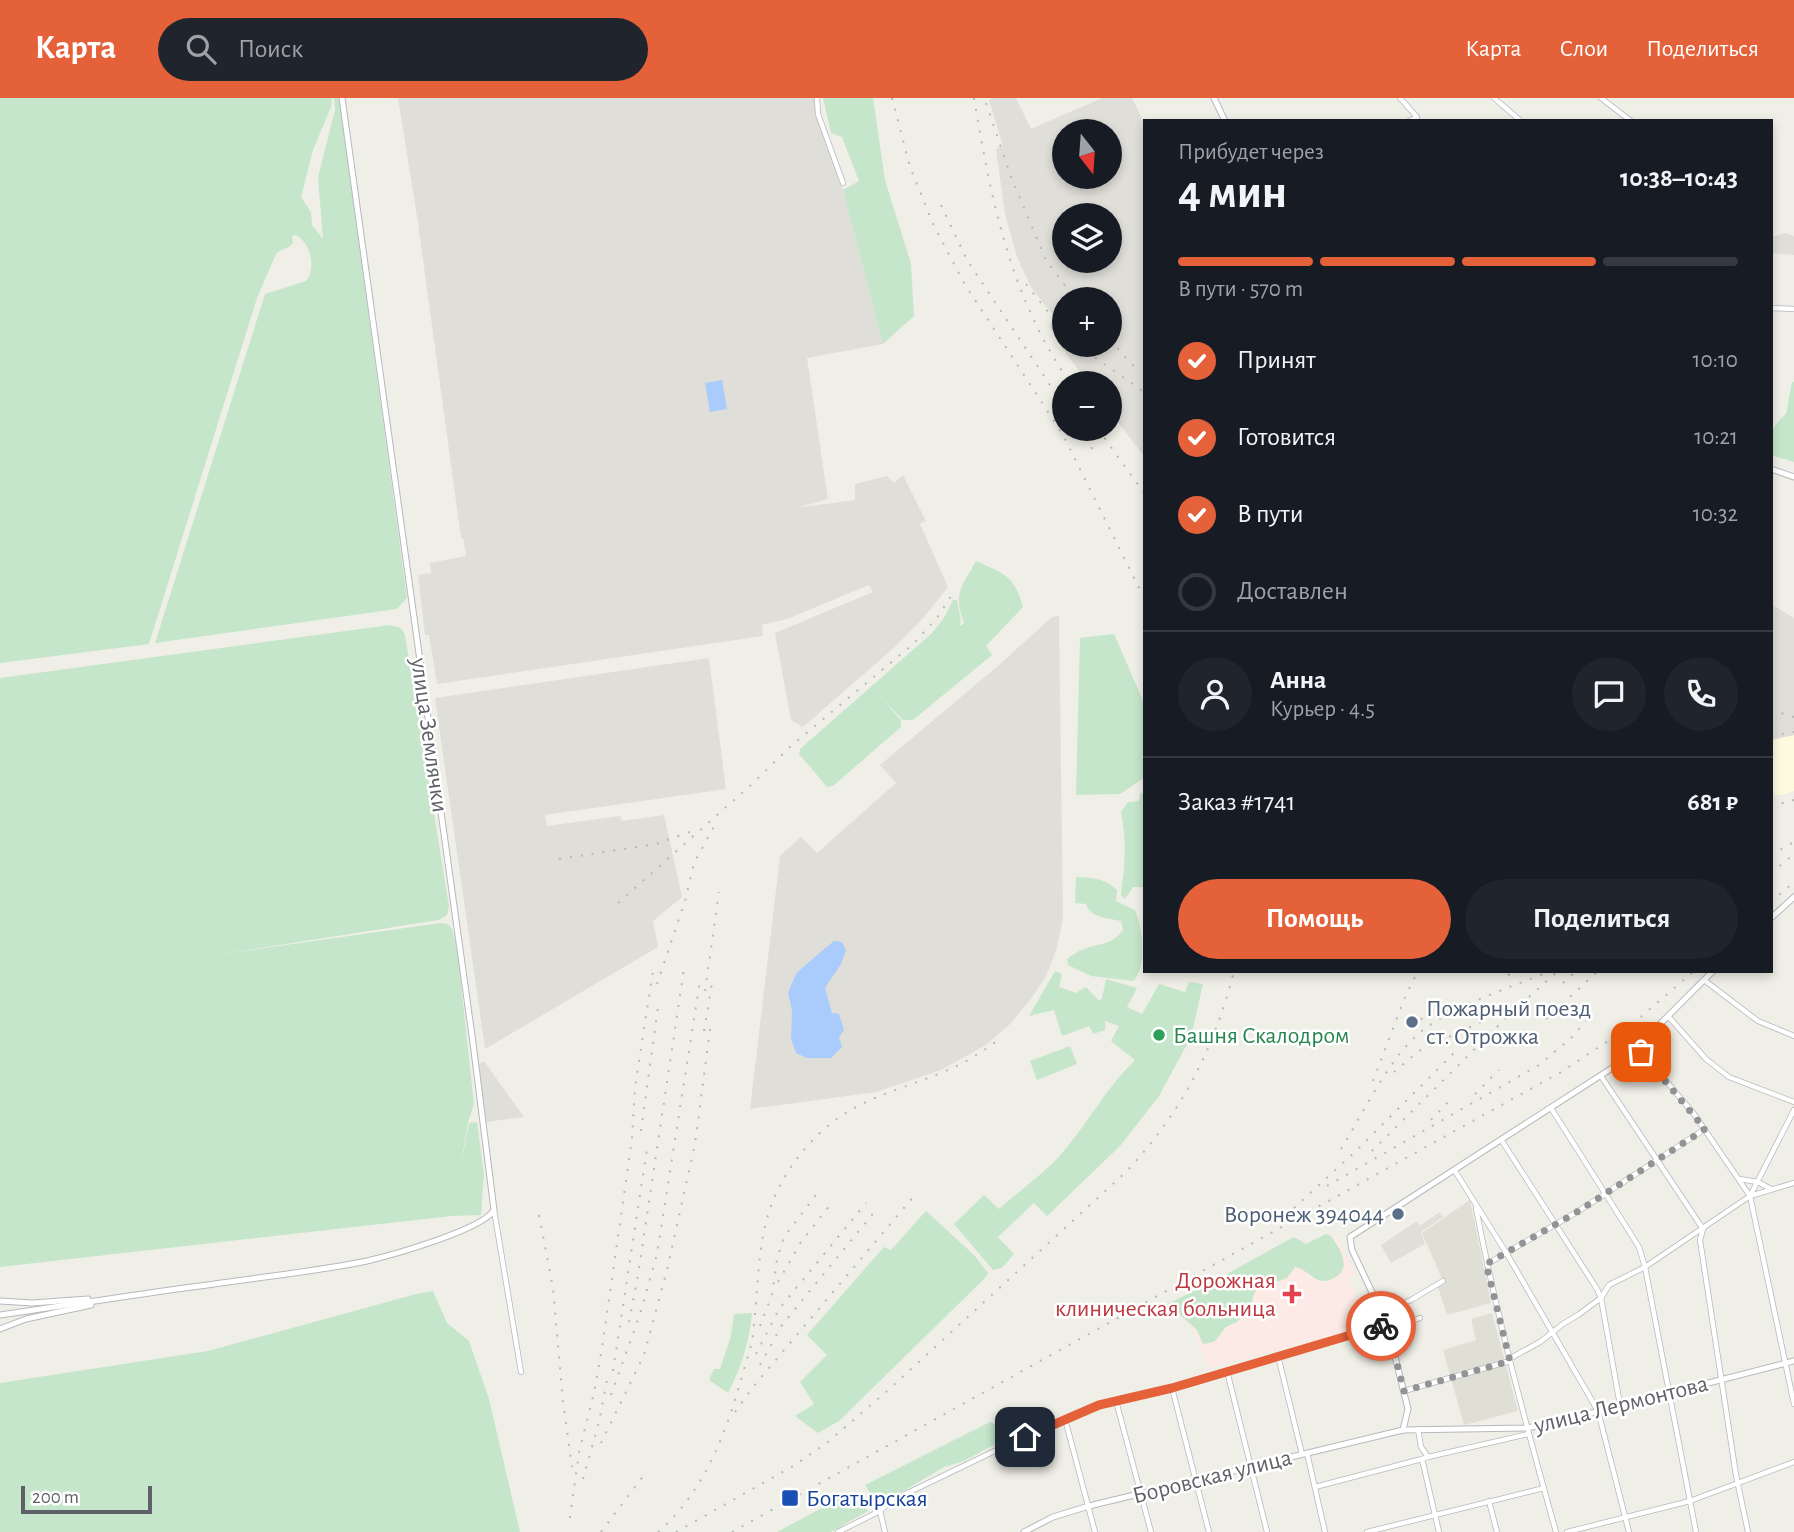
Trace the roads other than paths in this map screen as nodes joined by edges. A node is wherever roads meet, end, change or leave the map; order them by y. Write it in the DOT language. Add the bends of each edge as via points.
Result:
graph roads {
  1 [pos="342,98"];
  2 [pos="817,98"];
  3 [pos="1214,98"];
  4 [pos="1400,98"];
  5 [pos="1494,98"];
  6 [pos="1601,98"];
  7 [pos="1224,119"];
  8 [pos="1413,119"];
  9 [pos="1519,119"];
  10 [pos="1628,119"];
  11 [pos="843,183"];
  12 [pos="1773,308"];
  13 [pos="1794,309"];
  14 [pos="1773,470"];
  15 [pos="1794,477"];
  16 [pos="1794,897"];
  17 [pos="1773,916"];
  18 [pos="1711,973"];
  19 [pos="1704,980"];
  20 [pos="1668,1016"];
  21 [pos="1794,1036"];
  22 [pos="1638,1048"];
  23 [pos="1601,1076"];
  24 [pos="1794,1102"];
  25 [pos="1551,1108"];
  26 [pos="1794,1110"];
  27 [pos="1705,1129"];
  28 [pos="1502,1140"];
  29 [pos="1656,1161"];
  30 [pos="1455,1171"];
  31 [pos="1739,1180"];
  32 [pos="1758,1182"];
  33 [pos="1794,1183"];
  34 [pos="1771,1188"];
  35 [pos="1605,1194"];
  36 [pos="1749,1196"];
  37 [pos="1475,1204"];
  38 [pos="494,1206"];
  39 [pos="1555,1223"];
  40 [pos="1703,1229"];
  41 [pos="1691,1238"];
  42 [pos="1700,1240"];
  43 [pos="1507,1254"];
  44 [pos="1486,1264"];
  45 [pos="1645,1267"];
  46 [pos="1443,1281"];
  47 [pos="133,1295"];
  48 [pos="1601,1298"];
  49 [pos="0,1301"];
  50 [pos="1382,1312"];
  51 [pos="0,1315"];
  52 [pos="1420,1318"];
  53 [pos="1387,1324"];
  54 [pos="0,1329"];
  55 [pos="1553,1333"];
  56 [pos="1278,1356"];
  57 [pos="1509,1360"];
  58 [pos="1794,1361"];
  59 [pos="1784,1363"];
  60 [pos="1227,1371"];
  61 [pos="521,1372"];
  62 [pos="1721,1379"];
  63 [pos="1172,1388"];
  64 [pos="1404,1391"];
  65 [pos="1671,1392"];
  66 [pos="1116,1401"];
  67 [pos="1794,1404"];
  68 [pos="1620,1405"];
  69 [pos="1598,1411"];
  70 [pos="1065,1419"];
  71 [pos="1418,1429"];
  72 [pos="1403,1430"];
  73 [pos="1527,1431"];
  74 [pos="1304,1453"];
  75 [pos="1425,1458"];
  76 [pos="1794,1462"];
  77 [pos="1250,1467"];
  78 [pos="1196,1480"];
  79 [pos="1739,1484"];
  80 [pos="1315,1488"];
  81 [pos="1544,1488"];
  82 [pos="1141,1493"];
  83 [pos="1489,1501"];
  84 [pos="1690,1501"];
  85 [pos="1089,1506"];
  86 [pos="880,1511"];
  87 [pos="1435,1514"];
  88 [pos="1626,1519"];
  89 [pos="1037,1529"];
  90 [pos="1382,1530"];
  91 [pos="838,1532"];
  92 [pos="885,1532"];
  93 [pos="1024,1532"];
  94 [pos="1095,1532"];
  95 [pos="1151,1532"];
  96 [pos="1209,1532"];
  97 [pos="1267,1532"];
  98 [pos="1325,1532"];
  99 [pos="1367,1532"];
  100 [pos="1439,1532"];
  101 [pos="1497,1532"];
  102 [pos="1556,1532"];
  103 [pos="1567,1532"];
  104 [pos="1629,1532"];
  105 [pos="1696,1532"];
  106 [pos="1748,1532"];
  1 -- 38 [label="street, улица Землячки"];
  2 -- 11 [label="street" via="818,114"];
  3 -- 7 [label="street"];
  4 -- 8 [label="street" via="1417,117"];
  5 -- 9 [label="street"];
  6 -- 10 [label="street"];
  12 -- 13 [label="street"];
  14 -- 15 [label="street"];
  16 -- 17 [label="street"];
  18 -- 19 [label="street"];
  19 -- 20 [label="street"];
  19 -- 21 [label="street" via="1758,1021"];
  20 -- 22 [label="street"];
  20 -- 24 [label="street" via="1728,1077"];
  22 -- 23 [label="street"];
  22 -- 27 [label="street"];
  23 -- 25 [label="street"];
  23 -- 29 [label="street"];
  25 -- 28 [label="street"];
  25 -- 35 [label="street"];
  26 -- 32 [label="street"];
  27 -- 29 [label="street"];
  27 -- 31 [label="street"];
  28 -- 30 [label="street"];
  28 -- 39 [label="street"];
  29 -- 35 [label="street"];
  29 -- 40 [label="street"];
  30 -- 37 [label="street"];
  30 -- 50 [label="street" via="1349,1239"];
  31 -- 32 [label="street"];
  31 -- 36 [label="street"];
  32 -- 34 [label="street"];
  32 -- 36 [label="street"];
  33 -- 34 [label="street"];
  34 -- 36 [label="street"];
  35 -- 39 [label="street"];
  35 -- 45 [label="street" via="1639,1247"];
  36 -- 40 [label="street"];
  36 -- 59 [label="street"];
  37 -- 43 [label="street"];
  37 -- 44 [label="street"];
  38 -- 47 [label="street" via="478,1223 369,1260"];
  38 -- 61 [label="street, улица Землячки"];
  39 -- 43 [label="street"];
  39 -- 48 [label="street"];
  40 -- 41 [label="street"];
  40 -- 42 [label="street"];
  41 -- 42 [label="street"];
  41 -- 45 [label="street"];
  42 -- 62 [label="street"];
  43 -- 44 [label="street"];
  43 -- 55 [label="street"];
  44 -- 57 [label="street"];
  45 -- 48 [label="street" via="1609,1285"];
  45 -- 65 [label="street"];
  46 -- 50 [label="street"];
  47 -- 49 [label="street"];
  47 -- 51 [label="street"];
  47 -- 54 [label="street"];
  48 -- 55 [label="street"];
  48 -- 68 [label="street"];
  50 -- 53 [label="street"];
  52 -- 53 [label="street" via="1394,1327"];
  53 -- 56 [label="street"];
  53 -- 64 [label="street"];
  55 -- 57 [label="street"];
  55 -- 69 [label="street"];
  56 -- 60 [label="street"];
  56 -- 74 [label="street"];
  57 -- 64 [label="street"];
  57 -- 73 [label="street"];
  58 -- 59 [label="street, улица Лермонтова"];
  59 -- 62 [label="street, улица Лермонтова"];
  59 -- 67 [label="street"];
  60 -- 63 [label="street"];
  60 -- 77 [label="street"];
  62 -- 65 [label="street, улица Лермонтова"];
  62 -- 79 [label="street"];
  63 -- 66 [label="street"];
  63 -- 78 [label="street"];
  64 -- 72 [label="street" via="1408,1414"];
  65 -- 68 [label="street, улица Лермонтова"];
  65 -- 84 [label="street"];
  66 -- 70 [label="street"];
  66 -- 82 [label="street"];
  68 -- 69 [label="street, улица Лермонтова"];
  69 -- 73 [label="street, улица Лермонтова"];
  69 -- 88 [label="street"];
  70 -- 85 [label="street"];
  70 -- 86 [label="street" via="891,1501"];
  71 -- 72 [label="street, улица Лермонтова"];
  71 -- 73 [label="street, улица Лермонтова"];
  71 -- 75 [label="street"];
  72 -- 74 [label="street, Боровская улица"];
  73 -- 75 [label="street"];
  73 -- 81 [label="street"];
  74 -- 77 [label="street, Боровская улица"];
  74 -- 80 [label="street"];
  75 -- 80 [label="street"];
  75 -- 87 [label="street"];
  76 -- 79 [label="street"];
  77 -- 78 [label="street, Боровская улица"];
  77 -- 97 [label="street"];
  78 -- 82 [label="street, Боровская улица"];
  78 -- 96 [label="street"];
  79 -- 84 [label="street"];
  79 -- 106 [label="street"];
  80 -- 98 [label="street"];
  81 -- 83 [label="street"];
  81 -- 102 [label="street"];
  82 -- 85 [label="street, Боровская улица"];
  82 -- 95 [label="street"];
  83 -- 87 [label="street"];
  83 -- 101 [label="street"];
  84 -- 88 [label="street"];
  84 -- 105 [label="street"];
  85 -- 89 [label="street, Боровская улица" via="1061,1514"];
  85 -- 94 [label="street"];
  86 -- 91 [label="street"];
  86 -- 92 [label="street"];
  87 -- 90 [label="street"];
  87 -- 100 [label="street"];
  88 -- 103 [label="street"];
  88 -- 104 [label="street"];
  89 -- 93 [label="street, Боровская улица"];
  90 -- 99 [label="street"];
}
